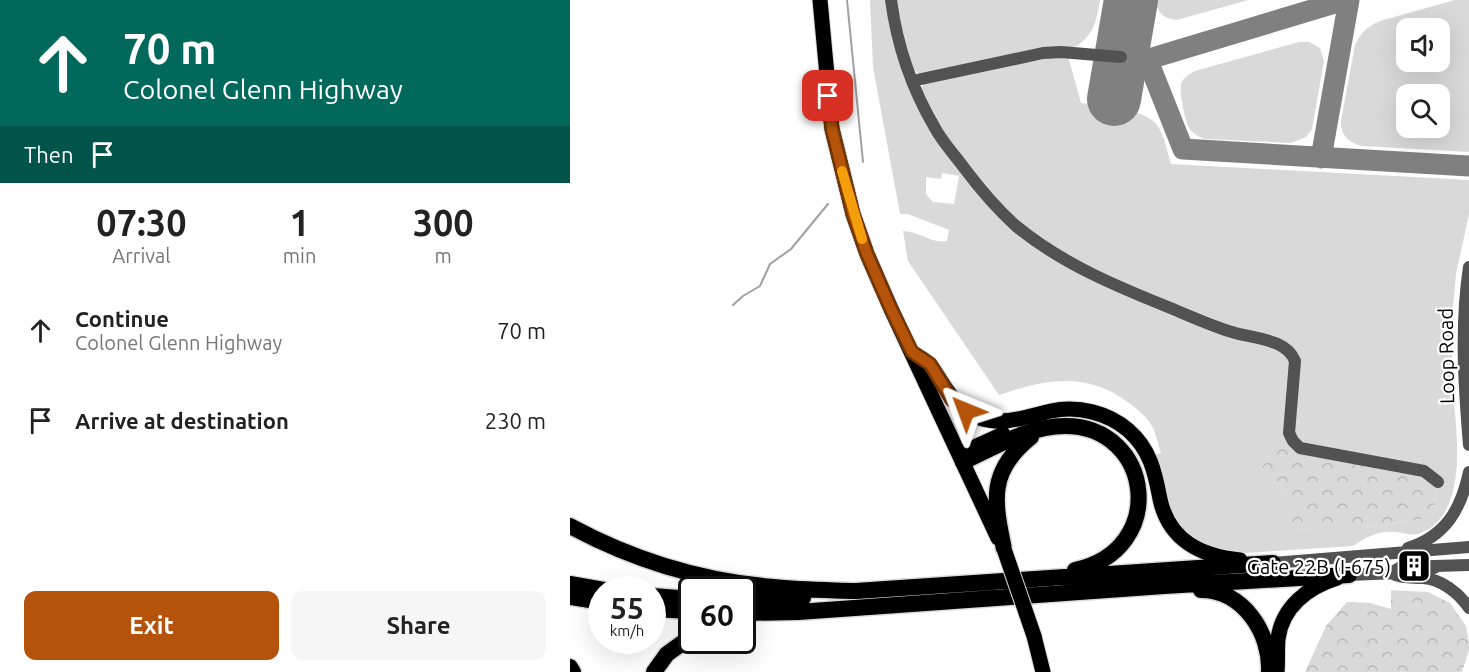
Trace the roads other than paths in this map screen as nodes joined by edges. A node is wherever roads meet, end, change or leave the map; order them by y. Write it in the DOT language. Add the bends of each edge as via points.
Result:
graph roads {
  1 [pos="820,0"];
  2 [pos="891,0"];
  3 [pos="1121,57"];
  4 [pos="912,81"];
  5 [pos="1469,267"];
  6 [pos="912,352"];
  7 [pos="1039,422"];
  8 [pos="1469,445"];
  9 [pos="961,458"];
  10 [pos="1469,472"];
  11 [pos="1438,482"];
  12 [pos="570,526"];
  13 [pos="1469,547"];
  14 [pos="1004,549"];
  15 [pos="1435,549"];
  16 [pos="1389,553"];
  17 [pos="1365,556"];
  18 [pos="1273,563"];
  19 [pos="1469,565"];
  20 [pos="1430,570"];
  21 [pos="1390,573"];
  22 [pos="1366,574"];
  23 [pos="1349,575"];
  24 [pos="1049,578"];
  25 [pos="1438,582"];
  26 [pos="570,584"];
  27 [pos="1164,586"];
  28 [pos="588,587"];
  29 [pos="856,591"];
  30 [pos="570,597"];
  31 [pos="756,599"];
  32 [pos="588,600"];
  33 [pos="1469,608"];
  34 [pos="798,612"];
  35 [pos="756,613"];
  36 [pos="756,622"];
  37 [pos="678,646"];
  38 [pos="570,667"];
  39 [pos="573,672"];
  40 [pos="654,672"];
  41 [pos="1043,672"];
  42 [pos="1269,672"];
  43 [pos="1277,672"];
  1 -- 6 [label="main road" via="830,118 847,192 867,254"];
  2 -- 4 [label="street"];
  3 -- 4 [label="street" via="1043,53"];
  4 -- 11 [label="street" via="935,129 998,209 1018,227 1065,260 1120,288 1232,333 1291,351 1294,361 1289,433 1300,448 1424,471"];
  5 -- 8 [label="street, Loop Road" via="1462,361"];
  6 -- 7 [label="main road" via="930,364 952,400 973,415 999,421"];
  6 -- 9 [label="main road"];
  7 -- 9 [label="highway" via="1029,431"];
  7 -- 14 [label="highway" via="1000,475 995,504"];
  7 -- 18 [label="main road" via="1061,409 1083,410 1122,425 1147,452 1167,518 1188,544 1222,559"];
  7 -- 24 [label="highway" via="1074,426 1105,437 1131,465 1138,492 1136,522 1120,547 1091,566"];
  9 -- 14 [label="main road"];
  10 -- 16 [label="street" via="1460,506 1443,527 1415,545"];
  12 -- 29 [label="highway" via="644,559 708,578 772,587"];
  13 -- 15 [label="street"];
  14 -- 41 [label="main road, bridge"];
  15 -- 16 [label="street"];
  15 -- 20 [label="street"];
  16 -- 17 [label="street"];
  17 -- 18 [label="street"];
  17 -- 22 [label="street"];
  18 -- 24 [label="highway"];
  19 -- 20 [label="street"];
  20 -- 21 [label="street" via="1401,567"];
  20 -- 25 [label="street"];
  21 -- 22 [label="street"];
  21 -- 25 [label="street" via="1401,579"];
  22 -- 23 [label="street"];
  23 -- 27 [label="highway"];
  23 -- 43 [label="main road" via="1315,587 1293,604 1278,638"];
  24 -- 29 [label="highway"];
  25 -- 33 [label="street" via="1455,592"];
  26 -- 28 [label="highway"];
  27 -- 34 [label="highway"];
  27 -- 42 [label="highway" via="1214,592 1241,606 1262,633"];
  29 -- 31 [label="highway" via="847,596"];
  30 -- 32 [label="highway"];
  34 -- 35 [label="highway"];
  34 -- 36 [label="highway" via="789,618"];
  37 -- 40 [label="highway"];
  38 -- 39 [label="highway"];
}
